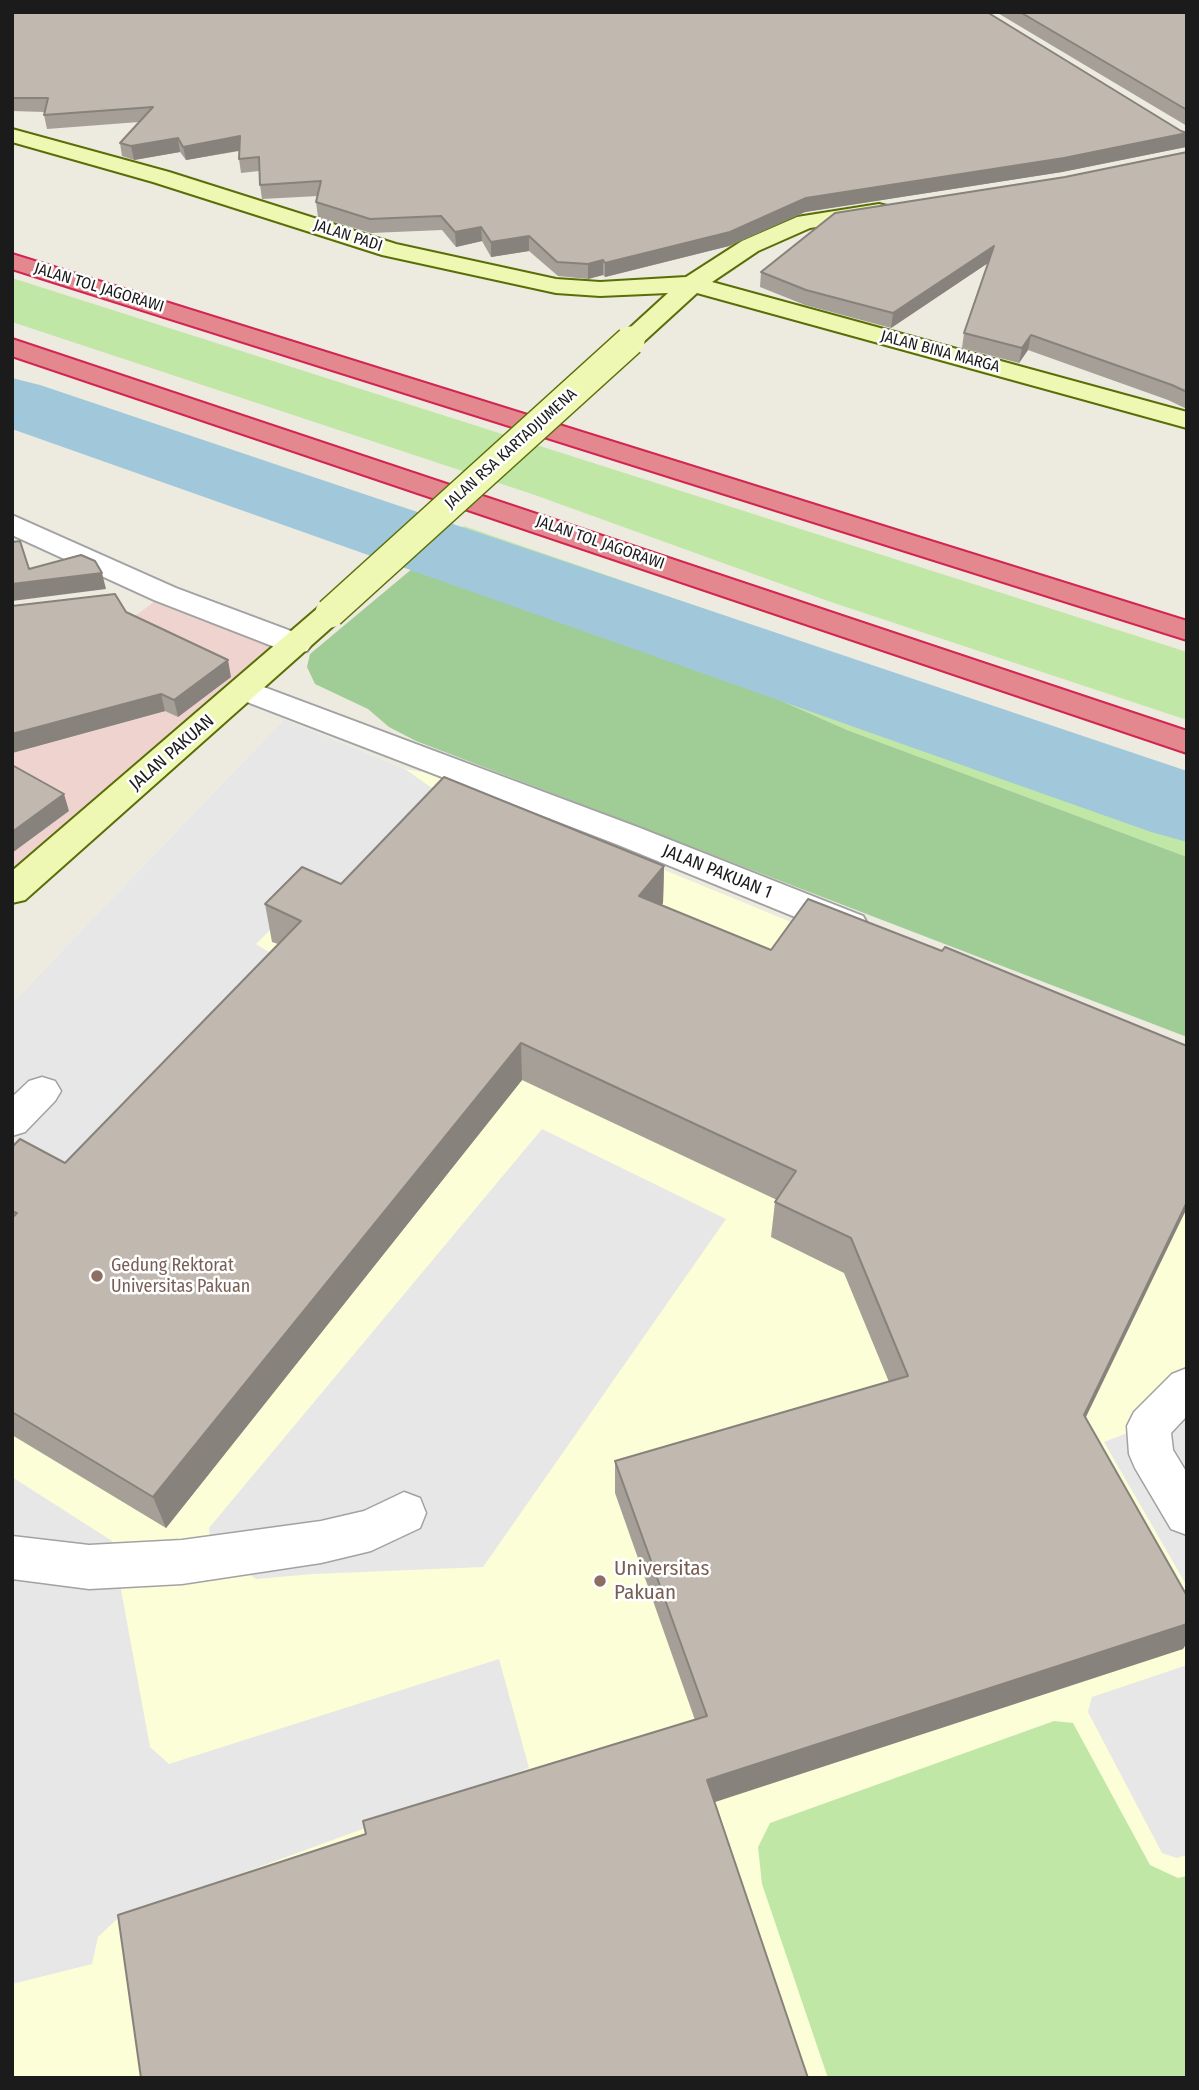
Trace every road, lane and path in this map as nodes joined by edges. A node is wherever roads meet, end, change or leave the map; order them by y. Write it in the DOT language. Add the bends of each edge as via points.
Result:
graph roads {
  1 [pos="12,135"];
  2 [pos="906,206"];
  3 [pos="12,261"];
  4 [pos="692,284"];
  5 [pos="12,347"];
  6 [pos="1187,420"];
  7 [pos="12,524"];
  8 [pos="165,594"];
  9 [pos="114,600"];
  10 [pos="330,614"];
  11 [pos="1187,631"];
  12 [pos="296,644"];
  13 [pos="245,690"];
  14 [pos="1187,742"];
  15 [pos="12,891"];
  16 [pos="886,940"];
  17 [pos="41,1091"];
  18 [pos="12,1121"];
  19 [pos="1187,1387"];
  20 [pos="404,1513"];
  21 [pos="1187,1514"];
  22 [pos="12,1557"];
  1 -- 4 [label="street, JALAN PADI" via="390,250 556,286 600,289"];
  2 -- 4 [label="street, JALAN RSA KARTADJUMENA" via="805,222 750,246"];
  3 -- 11 [label="highway, JALAN TOL JAGORAWI"];
  4 -- 6 [label="street, JALAN BINA MARGA"];
  4 -- 10 [label="street, JALAN RSA KARTADJUMENA, bridge"];
  5 -- 14 [label="highway, JALAN TOL JAGORAWI"];
  7 -- 8 [label="street"];
  8 -- 9 [label="street"];
  8 -- 12 [label="street"];
  10 -- 12 [label="street, JALAN PAKUAN"];
  12 -- 13 [label="street, JALAN PAKUAN"];
  13 -- 15 [label="street, JALAN PAKUAN"];
  13 -- 16 [label="street, JALAN PAKUAN 1"];
  17 -- 18 [label="lane"];
  19 -- 21 [label="lane" via="1149,1426 1151,1454"];
  20 -- 22 [label="lane" via="371,1530 321,1542 181,1562 89,1567"];
}
